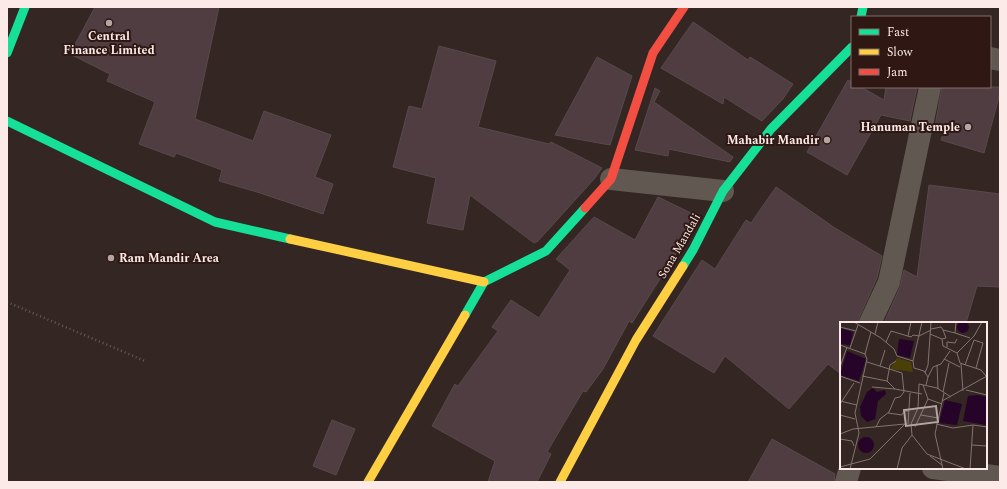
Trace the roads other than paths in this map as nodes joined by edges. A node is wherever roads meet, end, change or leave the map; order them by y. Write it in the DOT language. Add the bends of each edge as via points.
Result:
graph roads {
  1 [pos="25,7"];
  2 [pos="684,7"];
  3 [pos="851,48"];
  4 [pos="7,53"];
  5 [pos="930,88"];
  6 [pos="7,121"];
  7 [pos="611,179"];
  8 [pos="723,191"];
  9 [pos="484,282"];
  10 [pos="870,322"];
  11 [pos="850,469"];
  12 [pos="940,469"];
  13 [pos="1000,477"];
  14 [pos="368,482"];
  15 [pos="560,482"];
  16 [pos="846,482"];
  1 -- 4 [label="street"];
  2 -- 7 [label="street" via="653,53"];
  3 -- 8 [label="street, Sona Mandali" via="771,129"];
  5 -- 10 [label="street" via="889,282"];
  6 -- 9 [label="street" via="215,222"];
  7 -- 8 [label="street"];
  7 -- 9 [label="street" via="546,251"];
  8 -- 15 [label="street, Sona Mandali" via="693,250 636,340"];
  9 -- 14 [label="street"];
  11 -- 16 [label="street"];
  12 -- 13 [label="street"];
}
